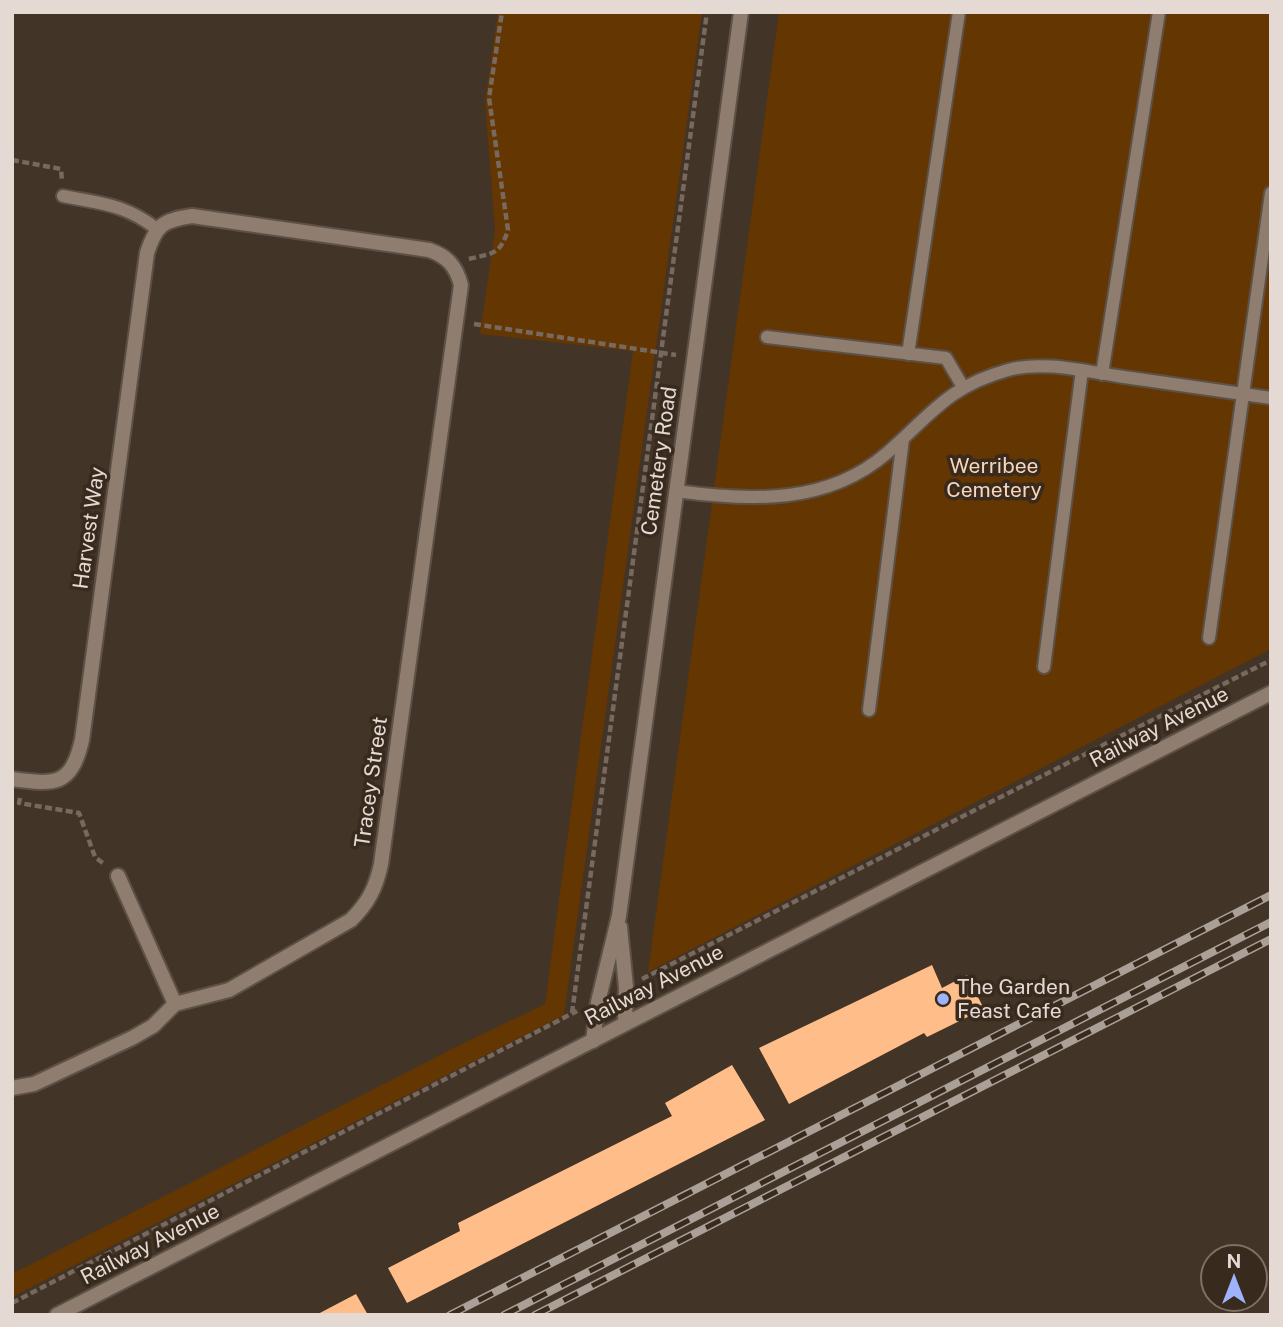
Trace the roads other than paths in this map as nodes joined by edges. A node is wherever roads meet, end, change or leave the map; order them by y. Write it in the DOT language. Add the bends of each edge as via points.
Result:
graph roads {
  1 [pos="741,12"];
  2 [pos="959,12"];
  3 [pos="1158,12"];
  4 [pos="1271,193"];
  5 [pos="63,196"];
  6 [pos="157,229"];
  7 [pos="767,337"];
  8 [pos="908,354"];
  9 [pos="1082,370"];
  10 [pos="1102,374"];
  11 [pos="963,387"];
  12 [pos="1242,394"];
  13 [pos="1271,398"];
  14 [pos="903,439"];
  15 [pos="676,491"];
  16 [pos="1209,638"];
  17 [pos="1044,667"];
  18 [pos="1271,693"];
  19 [pos="869,710"];
  20 [pos="17,780"];
  21 [pos="118,876"];
  22 [pos="619,916"];
  23 [pos="175,1004"];
  24 [pos="625,1023"];
  25 [pos="593,1041"];
  26 [pos="12,1088"];
  27 [pos="57,1315"];
  1 -- 15 [label="street, Cemetery Road"];
  2 -- 8 [label="lane"];
  3 -- 10 [label="lane"];
  4 -- 12 [label="lane"];
  5 -- 6 [label="lane" via="125,208"];
  6 -- 20 [label="street, Harvest Way" via="148,253 82,740 73,770 64,777 38,783"];
  6 -- 23 [label="street, Tracey Street" via="191,216 429,250 452,263 461,285 375,889 351,920 240,984"];
  7 -- 8 [label="lane"];
  8 -- 11 [label="lane" via="946,358"];
  9 -- 10 [label="lane"];
  9 -- 11 [label="lane" via="1012,369"];
  9 -- 17 [label="lane"];
  10 -- 12 [label="lane"];
  11 -- 14 [label="lane"];
  12 -- 13 [label="lane"];
  12 -- 16 [label="lane"];
  14 -- 15 [label="lane" via="869,468 808,492 747,498"];
  14 -- 19 [label="lane"];
  15 -- 22 [label="street, Cemetery Road"];
  18 -- 24 [label="street, Railway Avenue"];
  21 -- 23 [label="street"];
  22 -- 24 [label="street, Cemetery Road"];
  22 -- 25 [label="street, Cemetery Road"];
  23 -- 26 [label="street" via="153,1026 132,1038 34,1084"];
  24 -- 25 [label="street, Railway Avenue"];
  25 -- 27 [label="street, Railway Avenue"];
}
